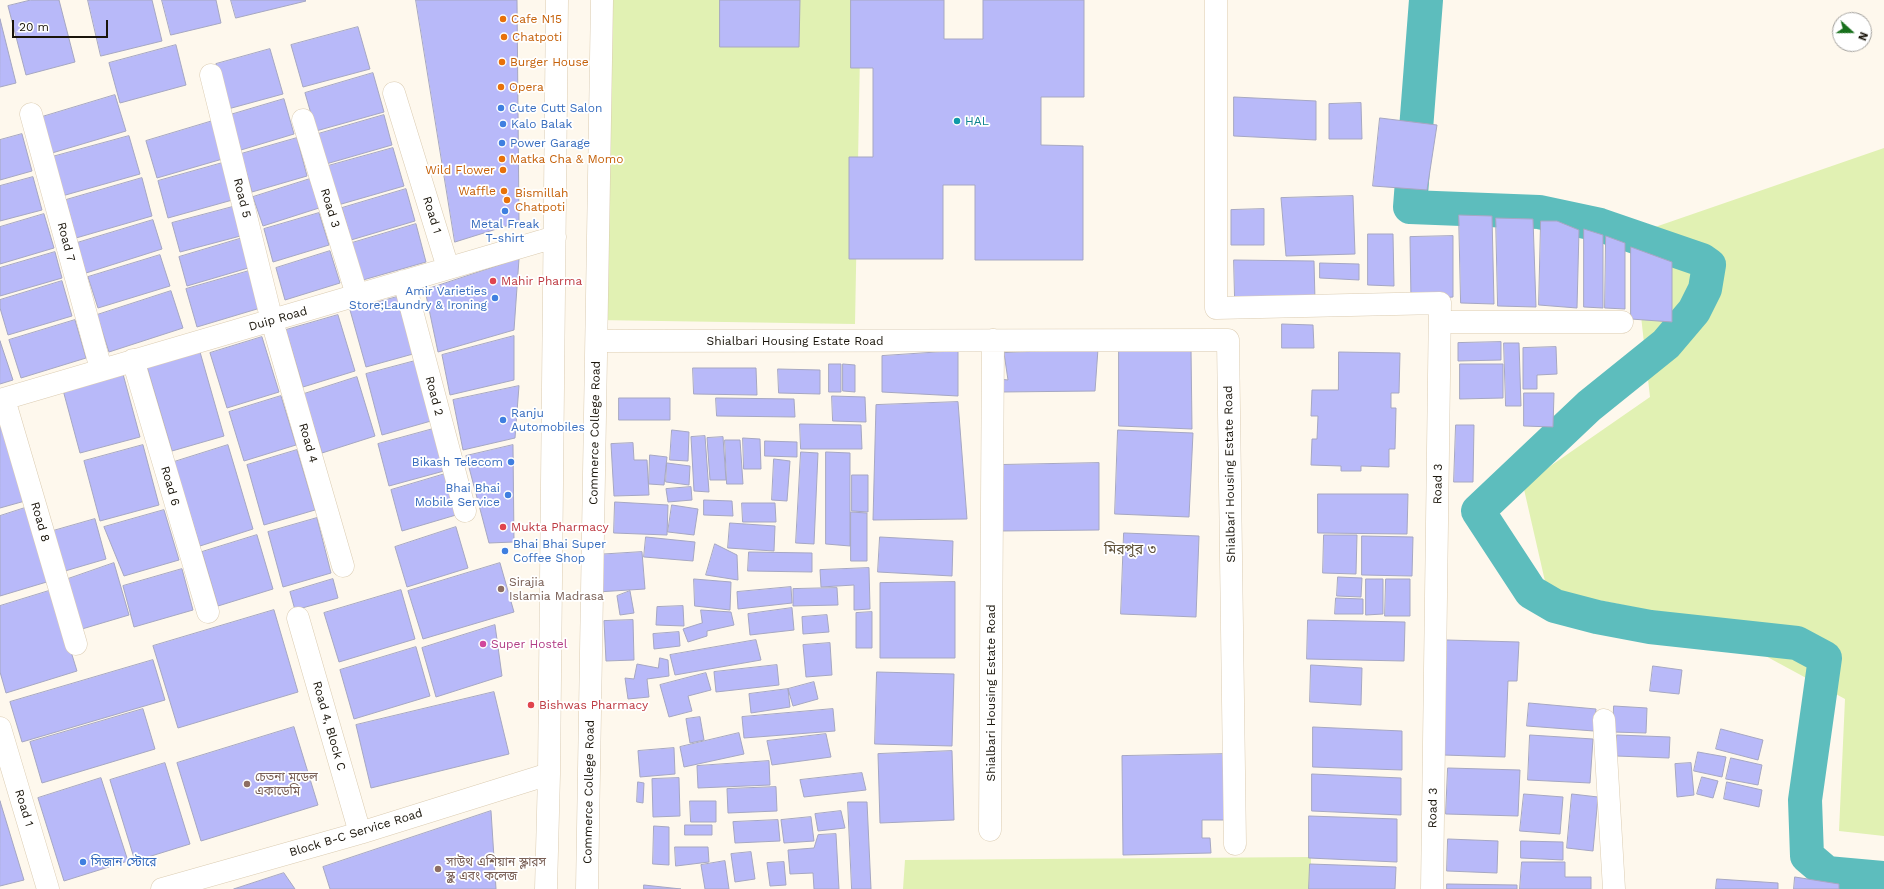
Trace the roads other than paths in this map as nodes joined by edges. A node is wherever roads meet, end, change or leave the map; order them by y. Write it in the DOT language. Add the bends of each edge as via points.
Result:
graph roads {
  1 [pos="557,0"];
  2 [pos="602,0"];
  3 [pos="1216,0"];
  4 [pos="211,75"];
  5 [pos="394,93"];
  6 [pos="31,114"];
  7 [pos="303,120"];
  8 [pos="555,238"];
  9 [pos="448,268"];
  10 [pos="404,281"];
  11 [pos="357,295"];
  12 [pos="272,321"];
  13 [pos="1441,322"];
  14 [pos="1622,322"];
  15 [pos="993,340"];
  16 [pos="597,341"];
  17 [pos="133,360"];
  18 [pos="101,369"];
  19 [pos="2,400"];
  20 [pos="465,511"];
  21 [pos="343,566"];
  22 [pos="208,612"];
  23 [pos="298,618"];
  24 [pos="76,644"];
  25 [pos="1604,720"];
  26 [pos="0,728"];
  27 [pos="549,774"];
  28 [pos="990,830"];
  29 [pos="360,833"];
  30 [pos="1235,844"];
  31 [pos="48,889"];
  32 [pos="162,889"];
  33 [pos="546,889"];
  34 [pos="587,889"];
  35 [pos="1432,889"];
  36 [pos="1614,889"];
  1 -- 8 [label="street"];
  2 -- 16 [label="street, Commerce College Road"];
  3 -- 13 [label="street, Road 3" via="1216,308 1440,303"];
  4 -- 12 [label="street, Road 5"];
  5 -- 9 [label="street, Road 1"];
  6 -- 18 [label="street, Road 7"];
  7 -- 11 [label="street, Road 3"];
  8 -- 9 [label="street, Duip Road"];
  8 -- 27 [label="street"];
  9 -- 10 [label="street, Duip Road"];
  10 -- 11 [label="street, Duip Road"];
  10 -- 20 [label="street, Road 2"];
  11 -- 12 [label="street, Duip Road"];
  12 -- 17 [label="street, Duip Road"];
  12 -- 21 [label="street, Road 4"];
  13 -- 14 [label="street"];
  13 -- 35 [label="street, Road 3"];
  15 -- 16 [label="street, Shialbari Housing Estate Road"];
  15 -- 28 [label="street, Shialbari Housing Estate Road"];
  15 -- 30 [label="street, Shialbari Housing Estate Road" via="1228,340"];
  16 -- 34 [label="street, Commerce College Road"];
  17 -- 18 [label="street, Duip Road"];
  17 -- 22 [label="street, Road 6"];
  18 -- 19 [label="street, Duip Road"];
  19 -- 24 [label="street, Road 8"];
  23 -- 29 [label="street, Road 4, Block C"];
  25 -- 36 [label="street"];
  26 -- 31 [label="street, Road 1"];
  27 -- 29 [label="street, Block B-C Service Road"];
  27 -- 33 [label="street"];
  29 -- 32 [label="street, Block B-C Service Road"];
}
